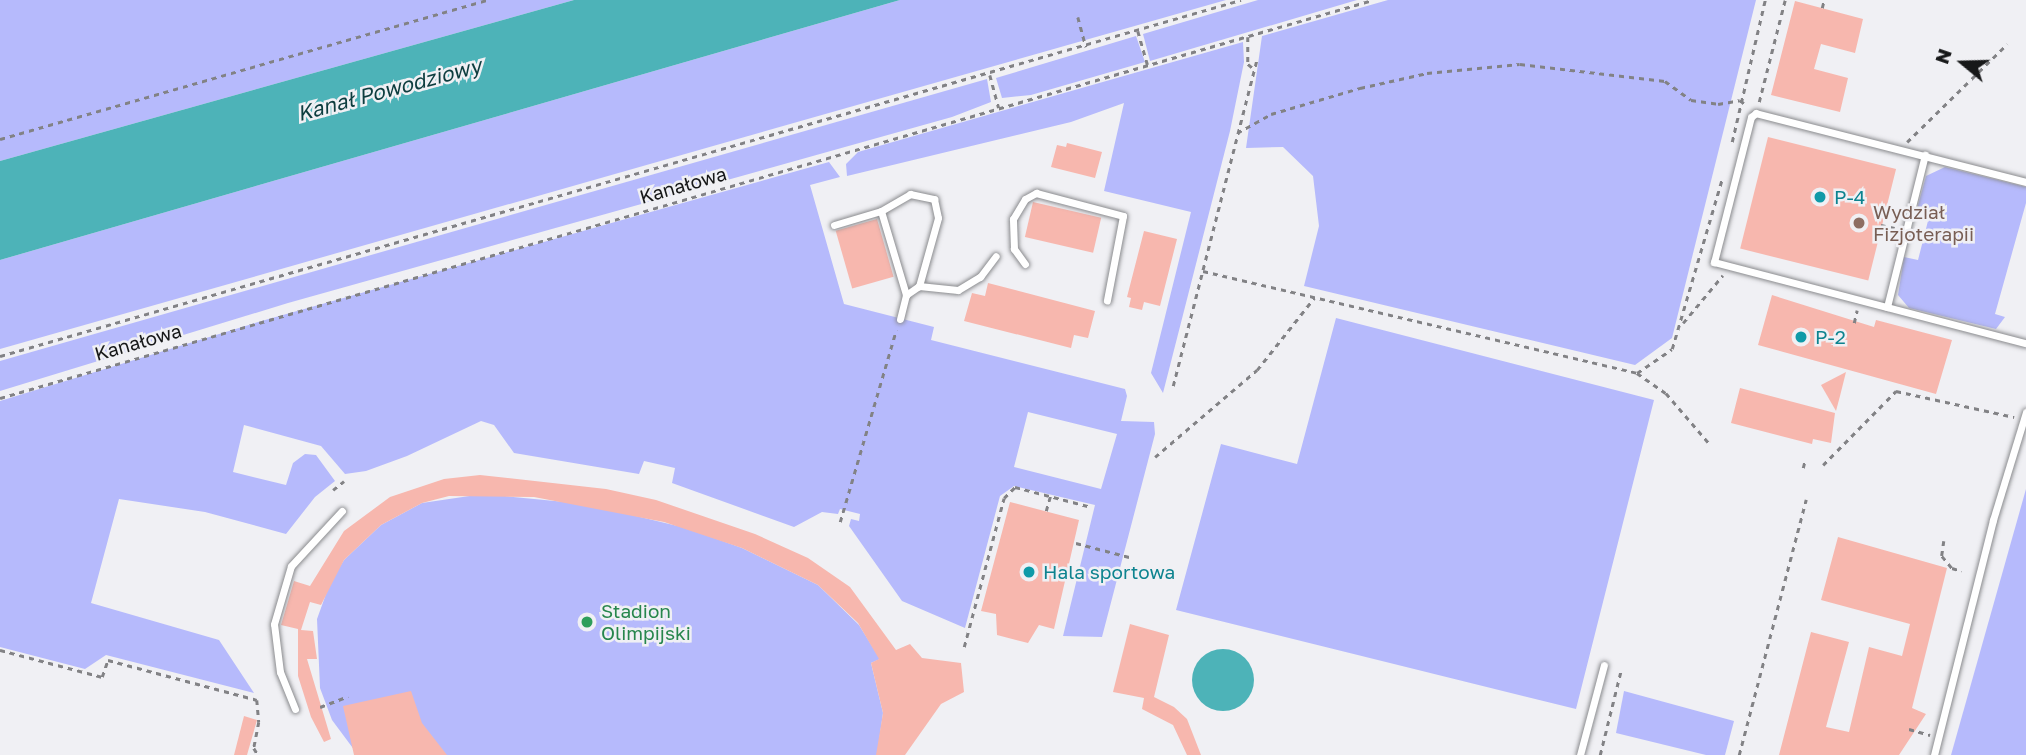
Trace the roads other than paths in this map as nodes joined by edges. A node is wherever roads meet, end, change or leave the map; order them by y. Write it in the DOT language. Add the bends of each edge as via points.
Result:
graph roads {
  1 [pos="1925,155"];
  2 [pos="2026,182"];
  3 [pos="881,211"];
  4 [pos="834,225"];
  5 [pos="996,256"];
  6 [pos="1025,264"];
  7 [pos="919,286"];
  8 [pos="906,295"];
  9 [pos="1107,300"];
  10 [pos="1887,307"];
  11 [pos="900,319"];
  12 [pos="2026,343"];
  13 [pos="2025,416"];
  14 [pos="342,511"];
  15 [pos="1604,666"];
  16 [pos="295,709"];
  17 [pos="1580,755"];
  18 [pos="1934,755"];
  1 -- 2 [label="lane"];
  1 -- 10 [label="lane"];
  1 -- 10 [label="lane" via="1756,113 1714,262"];
  3 -- 4 [label="lane"];
  3 -- 7 [label="lane" via="897,198 922,193 938,207"];
  3 -- 8 [label="lane"];
  5 -- 7 [label="lane" via="980,277 958,290"];
  6 -- 9 [label="lane" via="1014,249 1013,219 1025,199 1036,193 1123,216"];
  7 -- 8 [label="lane"];
  8 -- 11 [label="lane"];
  10 -- 12 [label="lane"];
  13 -- 18 [label="lane" via="1995,513"];
  14 -- 16 [label="lane" via="290,566 274,624 280,672"];
  15 -- 17 [label="lane"];
}
